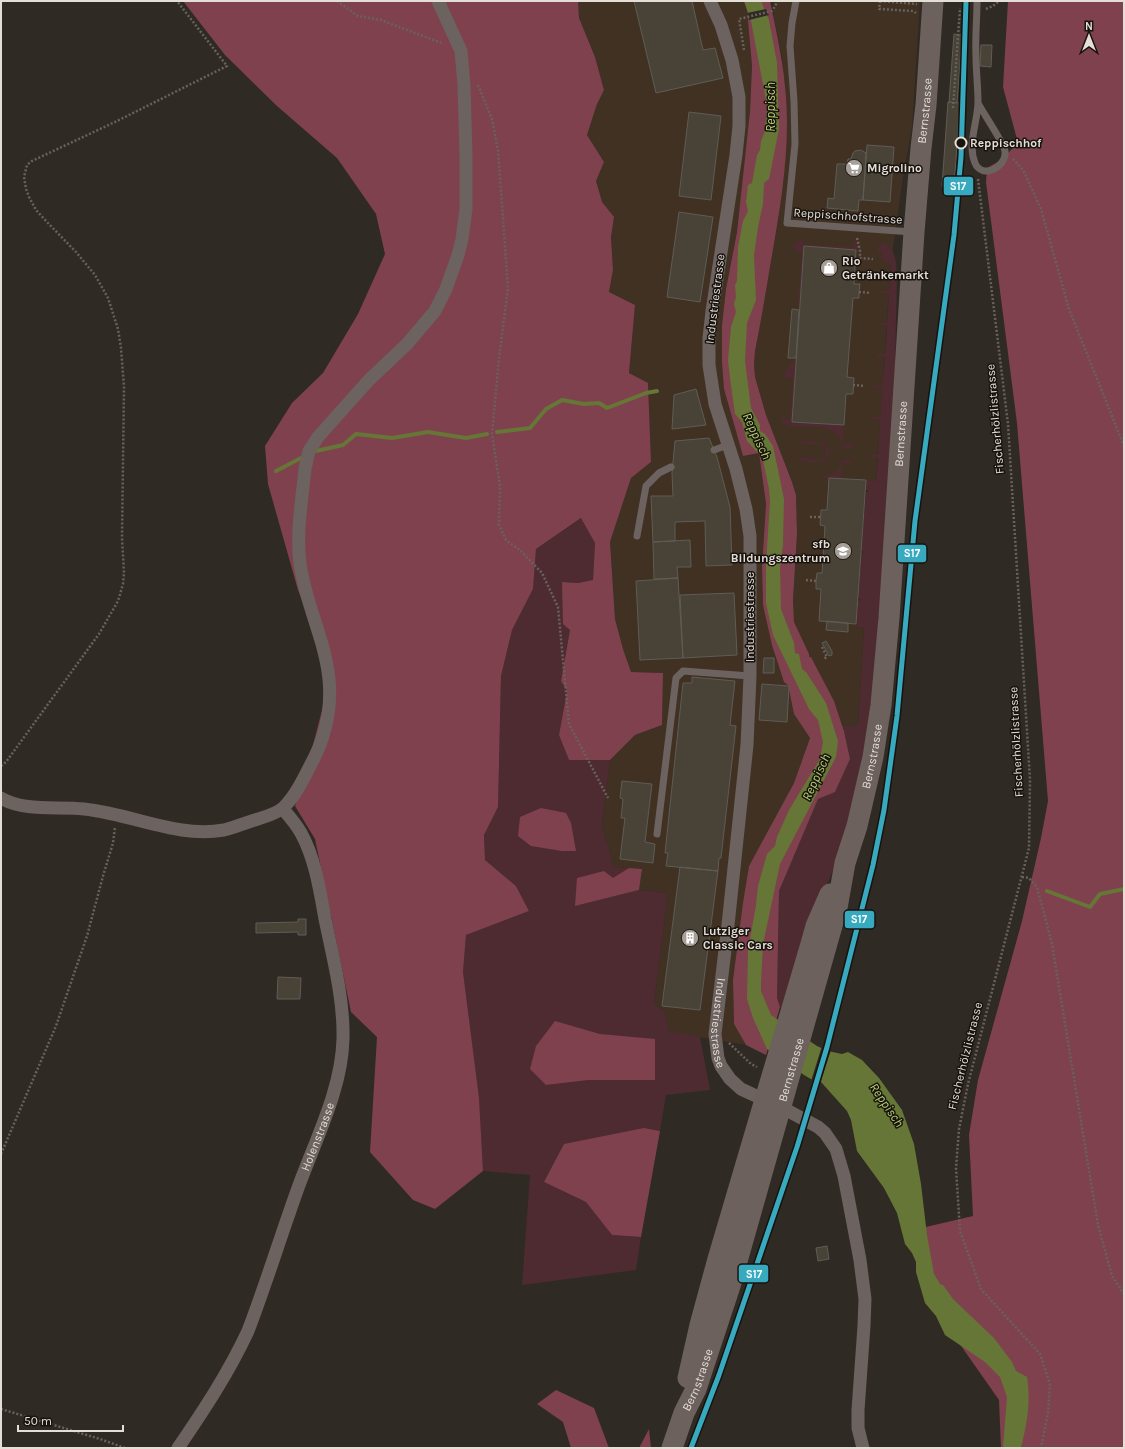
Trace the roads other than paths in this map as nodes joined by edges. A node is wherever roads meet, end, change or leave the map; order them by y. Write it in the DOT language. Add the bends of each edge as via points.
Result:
graph roads {
  1 [pos="438,1"];
  2 [pos="710,1"];
  3 [pos="796,1"];
  4 [pos="977,1"];
  5 [pos="924,6"];
  6 [pos="978,103"];
  7 [pos="914,232"];
  8 [pos="728,444"];
  9 [pos="714,450"];
  10 [pos="671,467"];
  11 [pos="637,536"];
  12 [pos="750,676"];
  13 [pos="1,798"];
  14 [pos="283,809"];
  15 [pos="658,834"];
  16 [pos="773,1103"];
  17 [pos="178,1448"];
  18 [pos="672,1448"];
  19 [pos="863,1448"];
  1 -- 14 [label="street" via="461,51 466,139 466,209 462,239 441,301 422,328 369,380 328,426 315,441 307,459 299,541 300,562 304,585 327,661 330,707 324,734 314,759"];
  2 -- 8 [label="street, Industriestrasse" via="732,60 739,96 736,155 709,338 709,365 715,404"];
  3 -- 7 [label="lane, Reppischhofstrasse" via="790,46 795,144 787,223"];
  4 -- 6 [label="lane"];
  5 -- 7 [label="main road, Bernstrasse" via="926,105"];
  6 -- 6 [label="lane" via="974,130 974,159 977,167 992,170 1001,164 1005,153 1002,143"];
  7 -- 16 [label="main road, Bernstrasse" via="889,618 881,705 873,757 845,863 837,908 797,1021 775,1067"];
  8 -- 9 [label="lane"];
  8 -- 12 [label="street, Industriestrasse" via="742,486 750,536"];
  10 -- 11 [label="lane" via="659,473 646,486"];
  12 -- 15 [label="lane" via="683,671 676,678"];
  12 -- 16 [label="street, Industriestrasse" via="747,745 715,1034 718,1058 730,1080 744,1091"];
  13 -- 14 [label="street" via="23,805 85,809 116,814 164,827 207,832 233,827"];
  14 -- 17 [label="street, Holenstrasse" via="302,834 313,863 341,1007 344,1038 341,1062 325,1117 248,1331 226,1375"];
  16 -- 18 [label="main road, Bernstrasse" via="728,1294 696,1389 684,1413"];
  16 -- 19 [label="street, Industriestrasse" via="825,1133 836,1149 844,1176 865,1299 858,1410 858,1428"];
}
